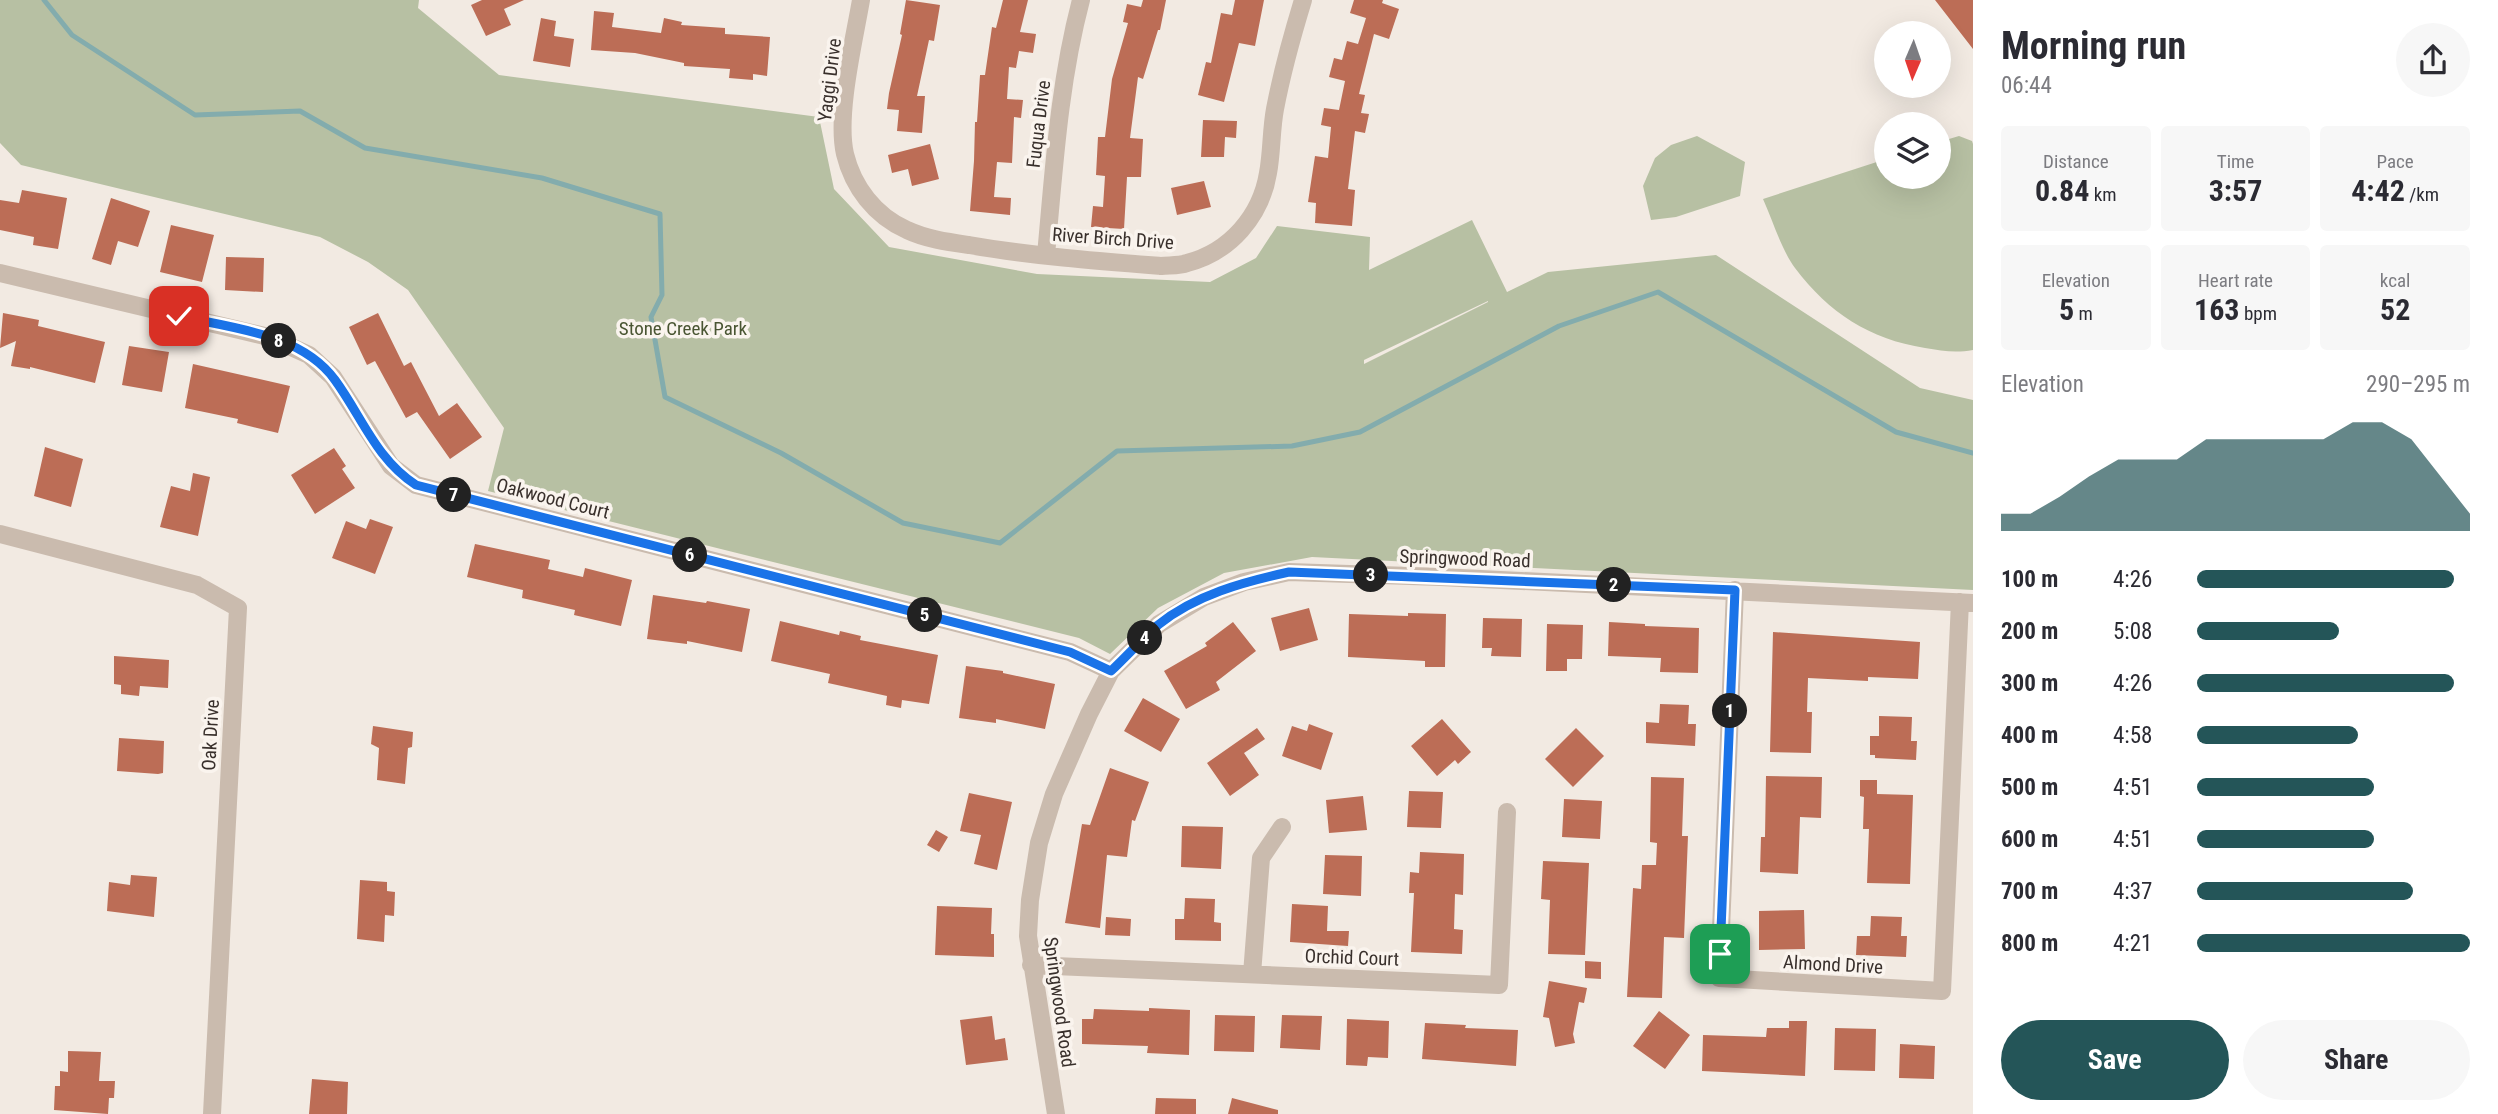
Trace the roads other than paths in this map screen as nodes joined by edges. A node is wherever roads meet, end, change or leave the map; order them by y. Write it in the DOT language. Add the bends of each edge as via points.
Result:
graph roads {
  1 [pos="861,0"];
  2 [pos="1081,0"];
  3 [pos="1303,0"];
  4 [pos="848,164"];
  5 [pos="1046,255"];
  6 [pos="0,274"];
  7 [pos="0,534"];
  8 [pos="1735,590"];
  9 [pos="1966,602"];
  10 [pos="1111,671"];
  11 [pos="1507,812"];
  12 [pos="1282,827"];
  13 [pos="1031,965"];
  14 [pos="1252,974"];
  15 [pos="212,1114"];
  16 [pos="1056,1114"];
  1 -- 4 [label="street, Yaggi Drive" via="847,82 843,136"];
  2 -- 5 [label="street, Fuqua Drive" via="1056,135"];
  3 -- 5 [label="street, River Birch Drive" via="1275,111 1268,175 1248,223 1237,236 1186,264"];
  4 -- 5 [label="street, River Birch Drive" via="859,191 905,230 932,239"];
  6 -- 10 [label="street, Oakwood Court" via="293,346 333,377 391,466 416,485 1070,652"];
  7 -- 15 [label="street, Oak Drive" via="197,585 238,608"];
  8 -- 9 [label="street, Springwood Road"];
  8 -- 9 [label="street, Almond Drive" via="1719,978 1942,991"];
  8 -- 10 [label="street, Springwood Road" via="1289,572 1204,597 1160,624"];
  10 -- 13 [label="street, Springwood Road" via="1054,794 1039,844 1030,900"];
  11 -- 14 [label="street, Orchid Court" via="1499,985"];
  12 -- 14 [label="street" via="1261,858"];
  13 -- 14 [label="street, Orchid Court"];
  13 -- 16 [label="street, Springwood Road"];
}
